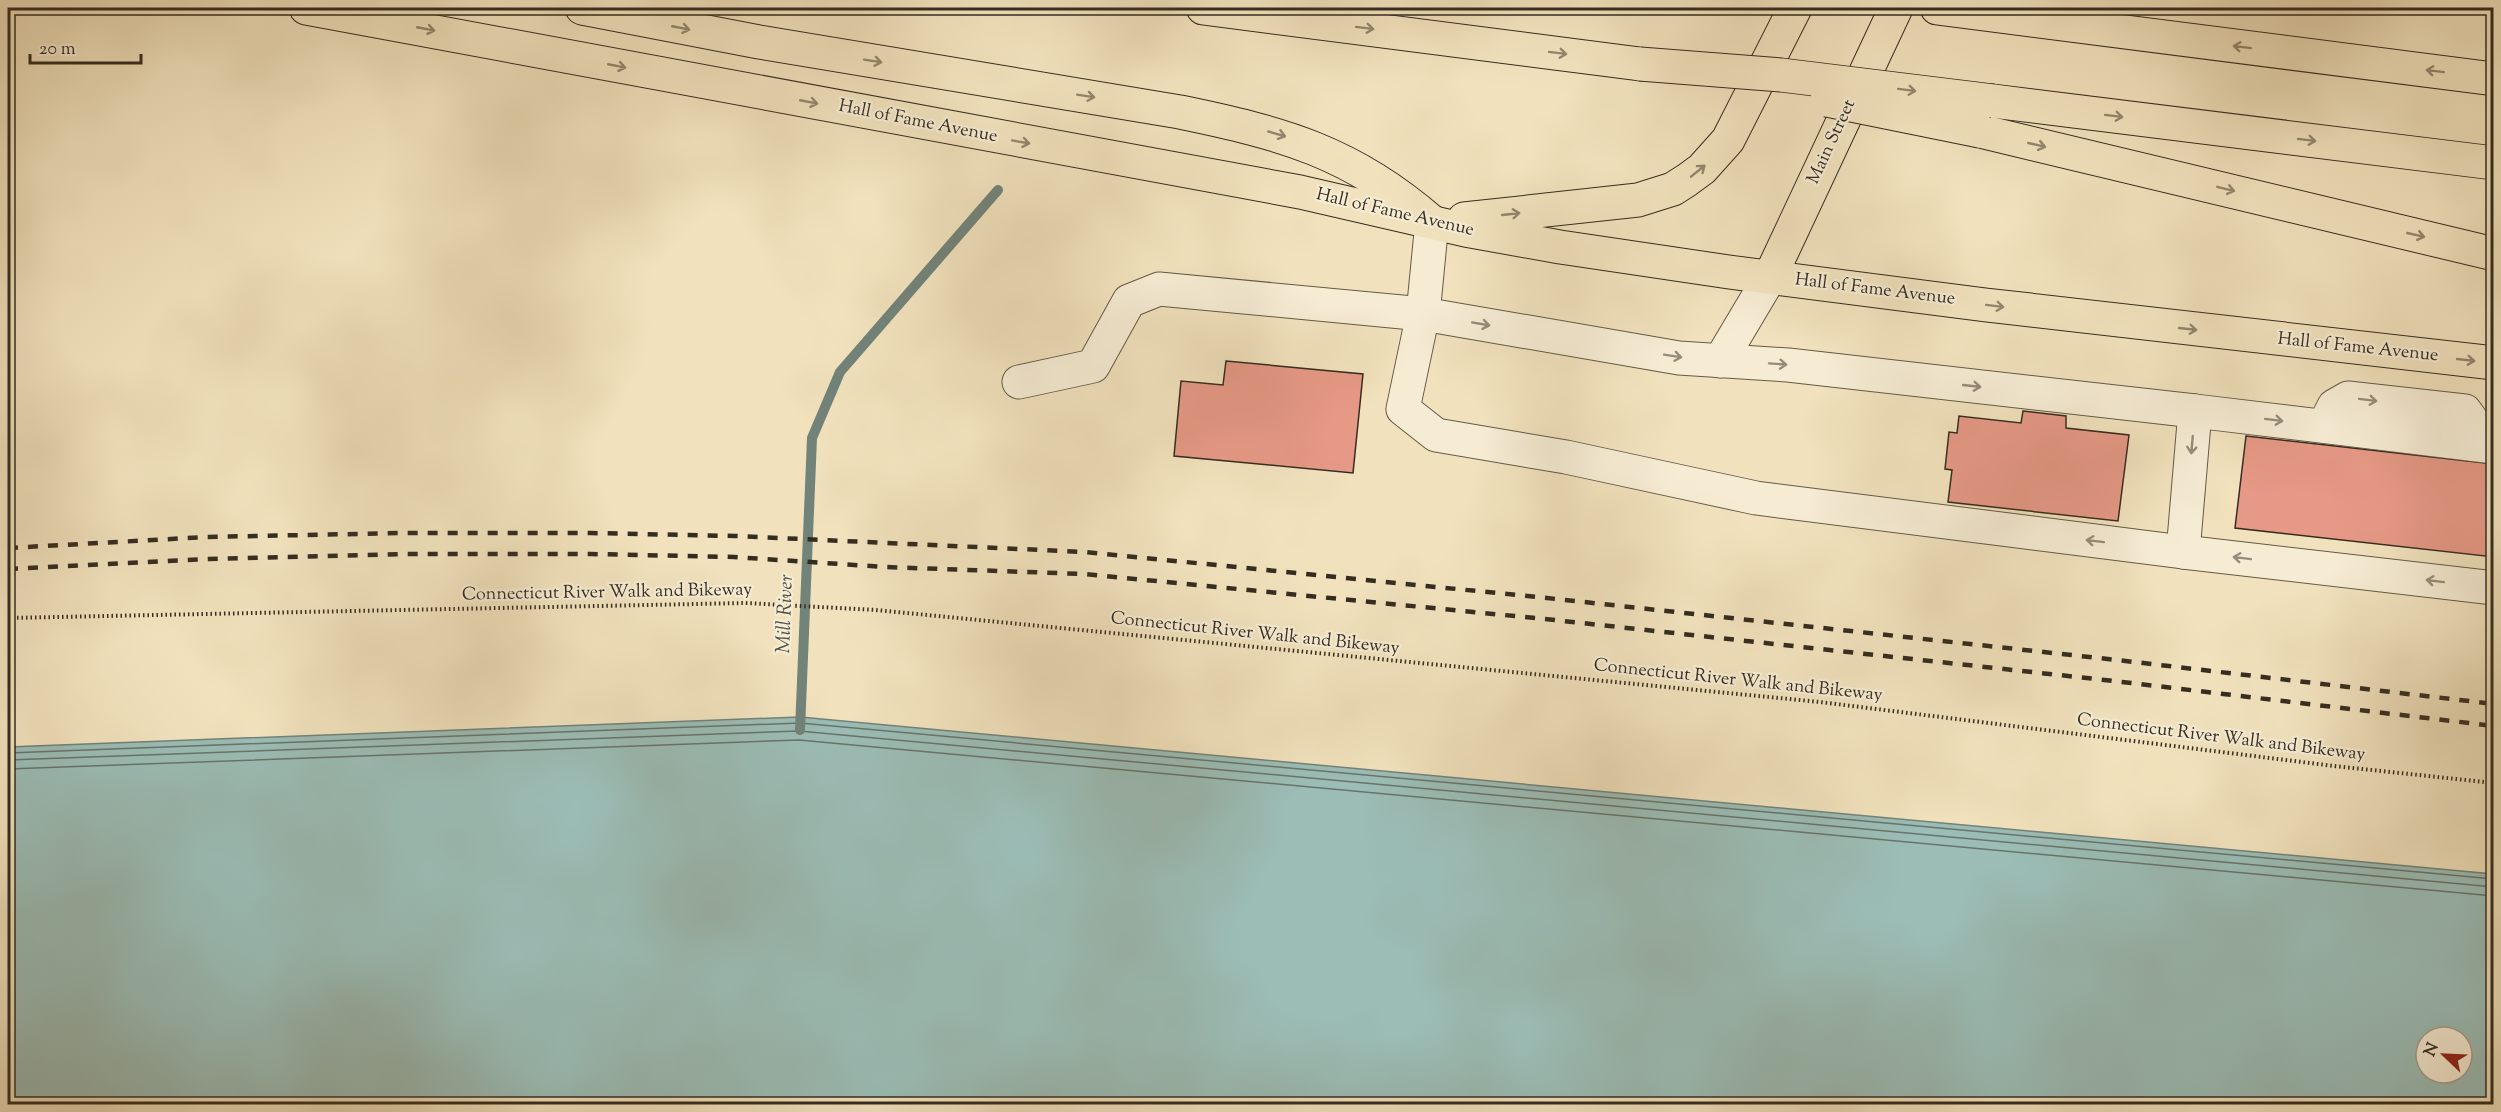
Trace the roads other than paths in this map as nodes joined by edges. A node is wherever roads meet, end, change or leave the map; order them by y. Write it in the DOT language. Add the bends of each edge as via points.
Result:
graph roads {
  1 [pos="306,8"];
  2 [pos="582,8"];
  3 [pos="1203,8"];
  4 [pos="1795,8"];
  5 [pos="1896,8"];
  6 [pos="1937,8"];
  7 [pos="1640,64"];
  8 [pos="2493,79"];
  9 [pos="2493,163"];
  10 [pos="1432,222"];
  11 [pos="2493,254"];
  12 [pos="1770,277"];
  13 [pos="1423,314"];
  14 [pos="1720,361"];
  15 [pos="2493,363"];
  16 [pos="1019,382"];
  17 [pos="2194,411"];
  18 [pos="2482,446"];
  19 [pos="2183,552"];
  20 [pos="2493,588"];
  1 -- 10 [label="main road, Hall of Fame Avenue, one-way" via="1288,190"];
  2 -- 10 [label="main road, one-way" via="1260,129 1328,153 1391,189"];
  3 -- 7 [label="main road, one-way"];
  10 -- 4 [label="main road, one-way" via="1617,203 1673,189 1702,169 1728,140"];
  5 -- 12 [label="main road, Main Street"];
  8 -- 6 [label="main road, one-way"];
  7 -- 9 [label="main road, one-way, bridge" via="1781,75"];
  7 -- 11 [label="main road, one-way, bridge" via="1980,131"];
  10 -- 12 [label="main road, Hall of Fame Avenue" via="1560,247"];
  10 -- 13 [label="lane"];
  12 -- 14 [label="lane"];
  12 -- 15 [label="main road, Hall of Fame Avenue, one-way"];
  13 -- 14 [label="lane, one-way"];
  13 -- 16 [label="lane" via="1159,289 1129,301 1093,366"];
  19 -- 13 [label="lane, one-way" via="1756,498 1566,457 1436,435 1403,409"];
  14 -- 17 [label="lane, one-way" via="1788,365"];
  17 -- 18 [label="lane, one-way" via="2324,426 2334,406 2348,398 2465,411"];
  17 -- 19 [label="lane, one-way"];
  20 -- 19 [label="lane, one-way"];
}
